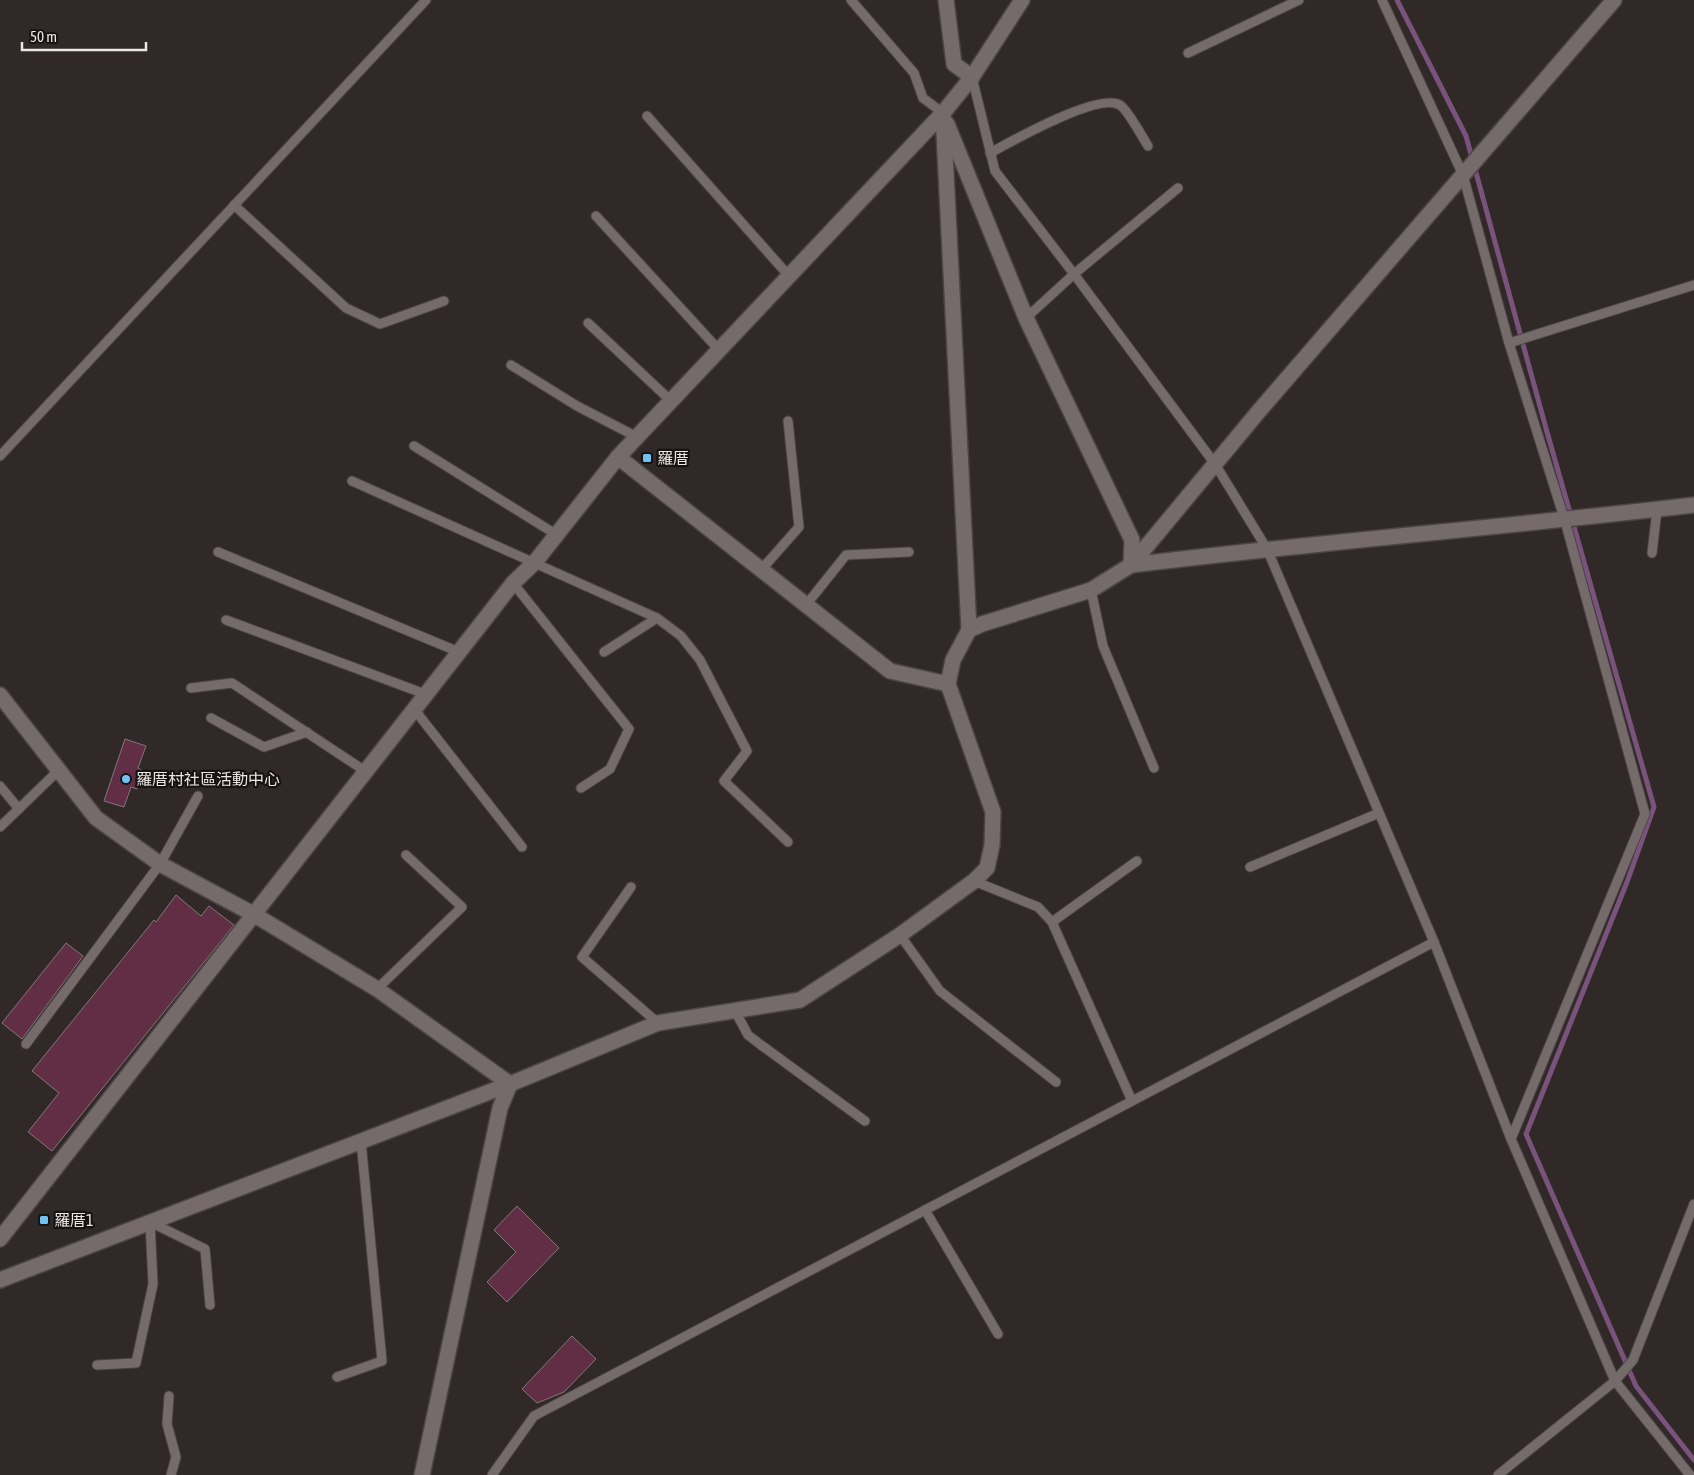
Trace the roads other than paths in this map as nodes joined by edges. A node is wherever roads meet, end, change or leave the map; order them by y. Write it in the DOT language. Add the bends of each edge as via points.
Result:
graph roads {
  1 [pos="426,0"];
  2 [pos="851,0"];
  3 [pos="946,0"];
  4 [pos="1022,0"];
  5 [pos="1299,0"];
  6 [pos="1382,0"];
  7 [pos="1614,0"];
  8 [pos="1188,53"];
  9 [pos="972,77"];
  10 [pos="942,113"];
  11 [pos="647,116"];
  12 [pos="1148,146"];
  13 [pos="990,153"];
  14 [pos="1463,175"];
  15 [pos="1178,188"];
  16 [pos="234,205"];
  17 [pos="596,216"];
  18 [pos="1074,274"];
  19 [pos="789,276"];
  20 [pos="1694,285"];
  21 [pos="444,301"];
  22 [pos="1026,318"];
  23 [pos="588,322"];
  24 [pos="1509,343"];
  25 [pos="719,350"];
  26 [pos="511,365"];
  27 [pos="671,401"];
  28 [pos="788,421"];
  29 [pos="637,437"];
  30 [pos="414,446"];
  31 [pos="0,456"];
  32 [pos="618,457"];
  33 [pos="1215,464"];
  34 [pos="352,481"];
  35 [pos="1694,506"];
  36 [pos="1657,510"];
  37 [pos="1565,520"];
  38 [pos="557,535"];
  39 [pos="1268,548"];
  40 [pos="218,552"];
  41 [pos="909,552"];
  42 [pos="1652,553"];
  43 [pos="535,562"];
  44 [pos="1131,565"];
  45 [pos="761,570"];
  46 [pos="513,583"];
  47 [pos="1091,590"];
  48 [pos="806,605"];
  49 [pos="657,618"];
  50 [pos="226,620"];
  51 [pos="969,630"];
  52 [pos="459,652"];
  53 [pos="604,652"];
  54 [pos="948,684"];
  55 [pos="191,688"];
  56 [pos="425,694"];
  57 [pos="0,695"];
  58 [pos="414,709"];
  59 [pos="211,718"];
  60 [pos="307,732"];
  61 [pos="1154,768"];
  62 [pos="58,770"];
  63 [pos="365,771"];
  64 [pos="0,786"];
  65 [pos="581,788"];
  66 [pos="198,796"];
  67 [pos="19,808"];
  68 [pos="1379,813"];
  69 [pos="0,827"];
  70 [pos="788,842"];
  71 [pos="522,848"];
  72 [pos="406,855"];
  73 [pos="1136,861"];
  74 [pos="160,864"];
  75 [pos="1250,867"];
  76 [pos="974,881"];
  77 [pos="631,887"];
  78 [pos="253,914"];
  79 [pos="1052,922"];
  80 [pos="900,936"];
  81 [pos="1434,942"];
  82 [pos="377,989"];
  83 [pos="735,1011"];
  84 [pos="658,1023"];
  85 [pos="26,1044"];
  86 [pos="1056,1082"];
  87 [pos="510,1084"];
  88 [pos="1132,1101"];
  89 [pos="865,1121"];
  90 [pos="1510,1139"];
  91 [pos="361,1141"];
  92 [pos="1694,1204"];
  93 [pos="924,1210"];
  94 [pos="150,1222"];
  95 [pos="0,1239"];
  96 [pos="0,1280"];
  97 [pos="210,1305"];
  98 [pos="998,1334"];
  99 [pos="97,1365"];
  100 [pos="337,1378"];
  101 [pos="1615,1381"];
  102 [pos="169,1396"];
  103 [pos="171,1475"];
  104 [pos="422,1475"];
  105 [pos="492,1475"];
  106 [pos="1498,1475"];
  107 [pos="1690,1475"];
  1 -- 16 [label="lane"];
  2 -- 10 [label="lane" via="914,73 923,98"];
  3 -- 9 [label="street" via="954,64"];
  4 -- 9 [label="street"];
  5 -- 8 [label="lane"];
  6 -- 14 [label="lane"];
  7 -- 14 [label="street"];
  9 -- 10 [label="street"];
  9 -- 13 [label="lane"];
  10 -- 19 [label="street"];
  10 -- 22 [label="street"];
  10 -- 51 [label="street"];
  11 -- 19 [label="lane"];
  12 -- 13 [label="lane" via="1121,106 1111,102 1074,111"];
  13 -- 18 [label="lane" via="995,171"];
  14 -- 24 [label="lane"];
  14 -- 33 [label="street"];
  15 -- 18 [label="lane"];
  16 -- 21 [label="lane" via="346,308 380,324"];
  16 -- 31 [label="lane"];
  17 -- 25 [label="lane"];
  18 -- 22 [label="lane"];
  18 -- 33 [label="lane"];
  19 -- 25 [label="street"];
  20 -- 24 [label="lane"];
  22 -- 44 [label="street" via="1132,540"];
  23 -- 27 [label="lane"];
  24 -- 37 [label="lane"];
  25 -- 27 [label="street"];
  26 -- 29 [label="lane" via="577,406"];
  27 -- 29 [label="street"];
  28 -- 45 [label="lane" via="799,527"];
  29 -- 32 [label="street"];
  30 -- 38 [label="lane"];
  32 -- 38 [label="street"];
  32 -- 45 [label="street"];
  33 -- 39 [label="lane"];
  33 -- 44 [label="street"];
  34 -- 43 [label="lane"];
  35 -- 36 [label="street"];
  36 -- 37 [label="street"];
  36 -- 42 [label="lane"];
  37 -- 39 [label="street"];
  37 -- 90 [label="lane" via="1645,814"];
  38 -- 43 [label="street"];
  39 -- 44 [label="street"];
  39 -- 68 [label="lane"];
  40 -- 52 [label="lane"];
  41 -- 48 [label="lane" via="846,554"];
  43 -- 46 [label="street"];
  43 -- 49 [label="lane"];
  44 -- 47 [label="street"];
  45 -- 48 [label="street"];
  46 -- 52 [label="street"];
  46 -- 65 [label="lane" via="629,729 610,769"];
  47 -- 51 [label="street"];
  47 -- 61 [label="lane" via="1103,646"];
  48 -- 54 [label="street" via="890,671"];
  49 -- 53 [label="lane"];
  49 -- 70 [label="lane" via="681,636 700,660 747,751 724,781"];
  50 -- 56 [label="lane"];
  51 -- 54 [label="street" via="953,660"];
  52 -- 56 [label="street"];
  54 -- 76 [label="street" via="993,812 992,845 987,868"];
  55 -- 60 [label="lane" via="232,683"];
  56 -- 58 [label="street"];
  57 -- 62 [label="street"];
  58 -- 63 [label="street"];
  58 -- 71 [label="lane"];
  59 -- 60 [label="lane" via="264,747"];
  60 -- 63 [label="lane"];
  62 -- 67 [label="lane"];
  62 -- 74 [label="street" via="96,818"];
  63 -- 78 [label="street"];
  64 -- 67 [label="lane"];
  66 -- 74 [label="lane"];
  67 -- 69 [label="lane"];
  68 -- 75 [label="lane"];
  68 -- 81 [label="lane"];
  72 -- 82 [label="lane" via="462,907"];
  73 -- 79 [label="lane"];
  74 -- 78 [label="street"];
  74 -- 85 [label="lane"];
  76 -- 79 [label="lane" via="1038,907"];
  76 -- 80 [label="street"];
  77 -- 84 [label="lane" via="582,957"];
  78 -- 82 [label="street"];
  78 -- 95 [label="street"];
  79 -- 88 [label="lane"];
  80 -- 83 [label="street" via="800,1000"];
  80 -- 86 [label="lane" via="940,991"];
  81 -- 88 [label="lane"];
  81 -- 90 [label="lane"];
  82 -- 87 [label="street"];
  83 -- 84 [label="street"];
  83 -- 89 [label="lane" via="748,1035"];
  84 -- 87 [label="street"];
  87 -- 91 [label="street"];
  87 -- 104 [label="street" via="500,1108"];
  88 -- 93 [label="lane"];
  90 -- 101 [label="lane"];
  91 -- 94 [label="street"];
  91 -- 100 [label="lane" via="382,1361"];
  92 -- 101 [label="lane" via="1633,1360"];
  93 -- 98 [label="lane"];
  93 -- 105 [label="lane" via="534,1416"];
  94 -- 96 [label="street"];
  94 -- 97 [label="lane" via="205,1249"];
  94 -- 99 [label="lane" via="153,1284 136,1363"];
  101 -- 106 [label="lane"];
  101 -- 107 [label="lane"];
  102 -- 103 [label="lane" via="167,1424 176,1457"];
}
